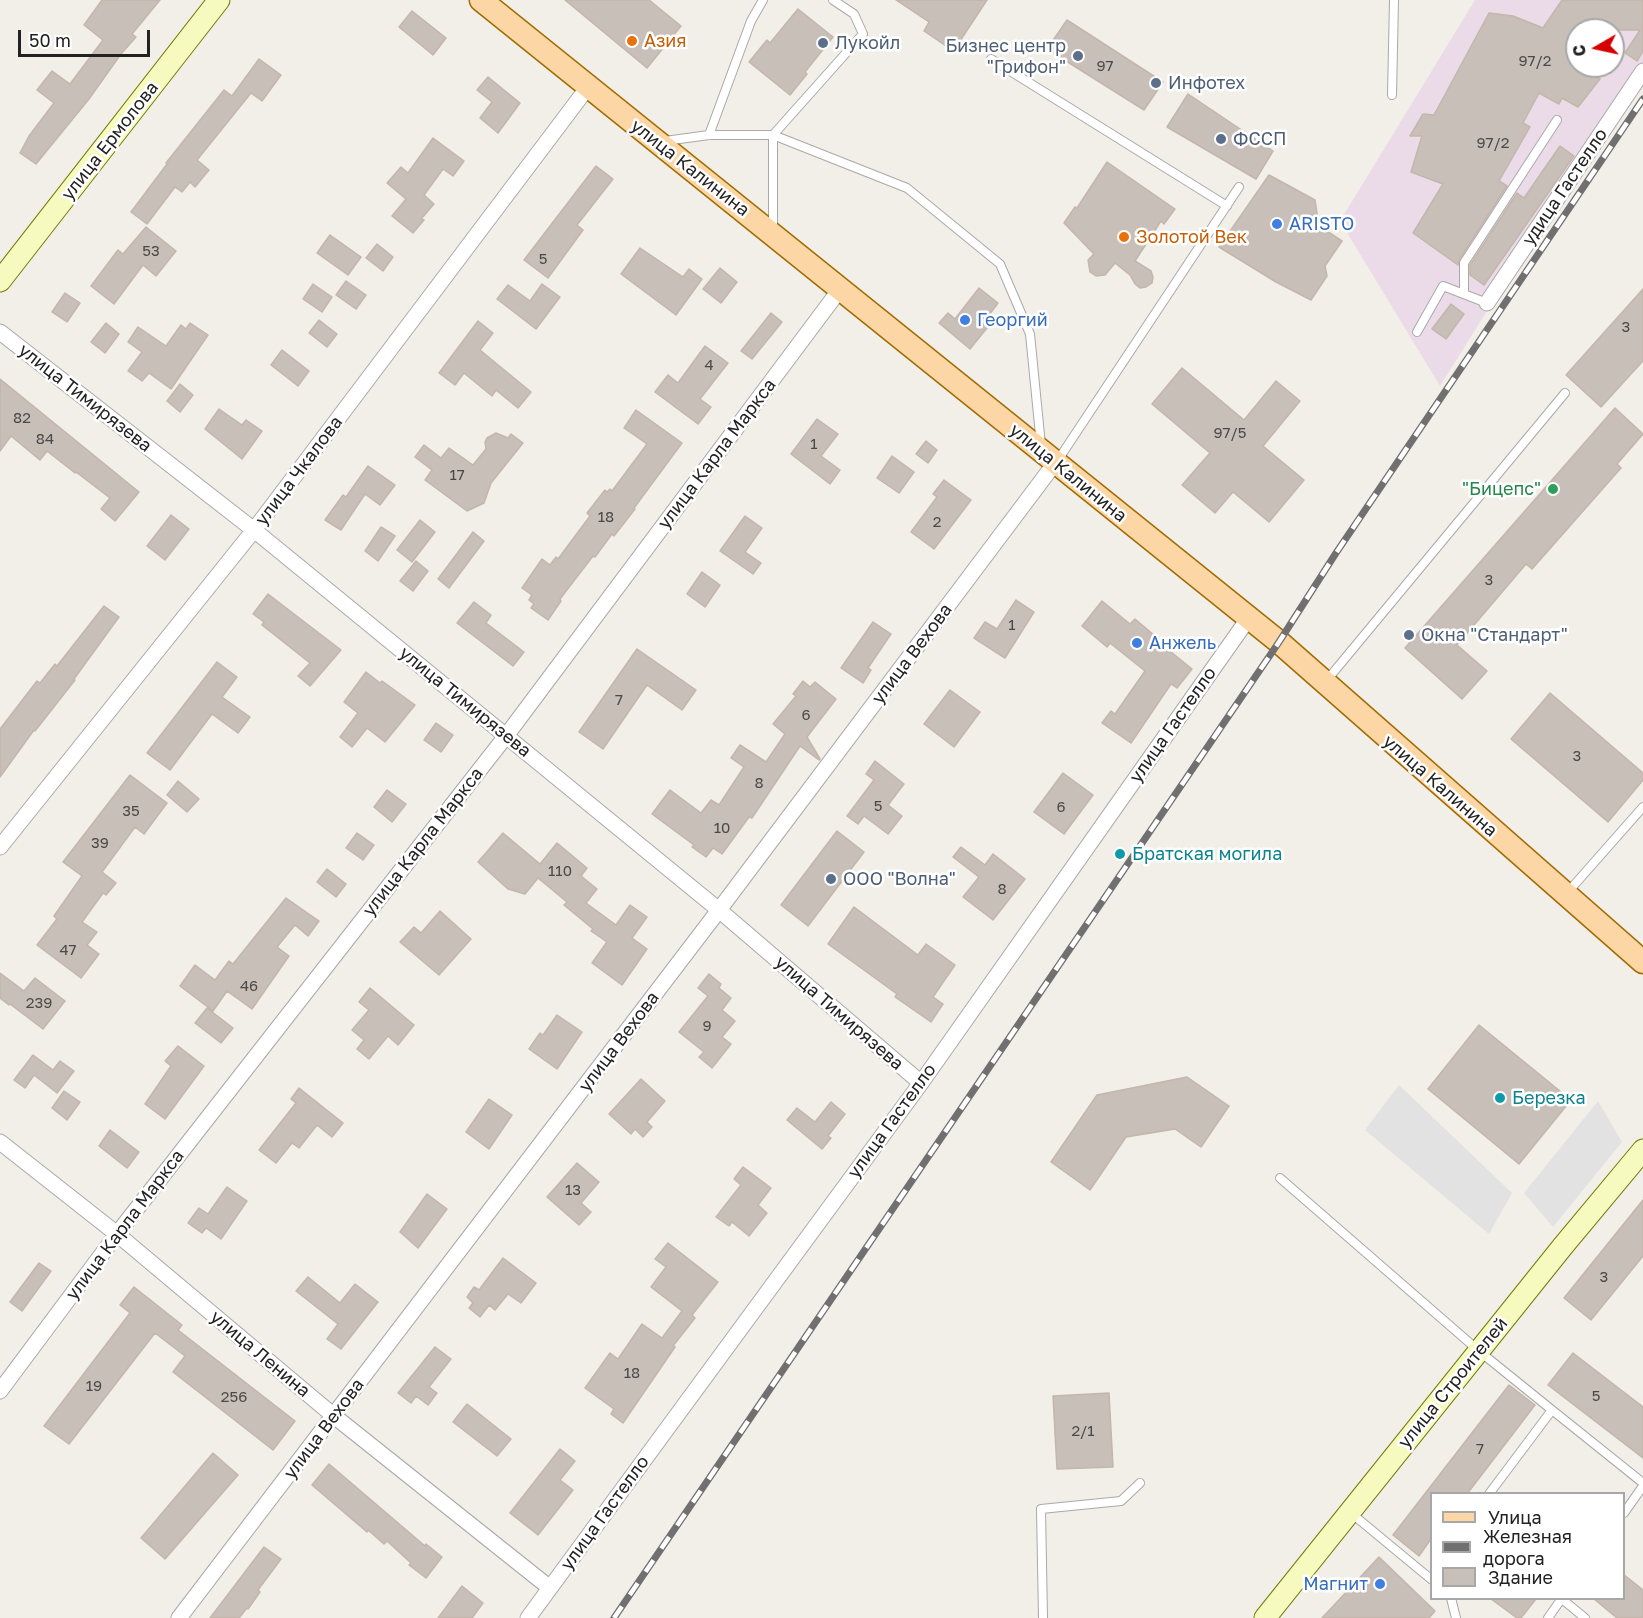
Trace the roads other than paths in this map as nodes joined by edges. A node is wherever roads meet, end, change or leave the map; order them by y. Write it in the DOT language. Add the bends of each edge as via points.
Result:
graph roads {
  1 [pos="219,0"];
  2 [pos="481,0"];
  3 [pos="763,0"];
  4 [pos="833,0"];
  5 [pos="1394,0"];
  6 [pos="991,59"];
  7 [pos="1643,71"];
  8 [pos="588,87"];
  9 [pos="1392,95"];
  10 [pos="1557,120"];
  11 [pos="709,135"];
  12 [pos="773,135"];
  13 [pos="657,142"];
  14 [pos="1239,188"];
  15 [pos="1227,206"];
  16 [pos="773,234"];
  17 [pos="0,281"];
  18 [pos="841,288"];
  19 [pos="1464,294"];
  20 [pos="1487,303"];
  21 [pos="0,332"];
  22 [pos="1417,332"];
  23 [pos="1565,393"];
  24 [pos="1048,458"];
  25 [pos="254,530"];
  26 [pos="1248,619"];
  27 [pos="1324,683"];
  28 [pos="506,736"];
  29 [pos="1643,807"];
  30 [pos="0,847"];
  31 [pos="1565,896"];
  32 [pos="719,910"];
  33 [pos="1643,962"];
  34 [pos="921,1083"];
  35 [pos="0,1142"];
  36 [pos="1643,1150"];
  37 [pos="1280,1178"];
  38 [pos="117,1234"];
  39 [pos="1479,1351"];
  40 [pos="0,1391"];
  41 [pos="1552,1410"];
  42 [pos="334,1416"];
  43 [pos="1140,1483"];
  44 [pos="1643,1485"];
  45 [pos="1490,1492"];
  46 [pos="1625,1510"];
  47 [pos="1350,1512"];
  48 [pos="1430,1576"];
  49 [pos="550,1588"];
  50 [pos="1451,1600"];
  51 [pos="1561,1600"];
  52 [pos="1563,1600"];
  53 [pos="179,1618"];
  54 [pos="528,1618"];
  55 [pos="1043,1618"];
  56 [pos="1265,1618"];
  57 [pos="1456,1618"];
  58 [pos="1548,1618"];
  59 [pos="1585,1618"];
  1 -- 17 [label="main road, улица Ермолова"];
  2 -- 8 [label="main road, улица Калинина"];
  3 -- 11 [label="lane" via="751,21"];
  4 -- 12 [label="lane" via="854,14 863,34"];
  5 -- 9 [label="lane"];
  6 -- 15 [label="lane"];
  7 -- 20 [label="street, удица Гастелло"];
  8 -- 13 [label="main road, улица Калинина"];
  8 -- 25 [label="street, улица Чкалова"];
  10 -- 19 [label="lane" via="1464,263"];
  11 -- 12 [label="lane"];
  11 -- 13 [label="lane"];
  12 -- 16 [label="lane"];
  12 -- 24 [label="lane" via="907,188 1000,264 1030,334"];
  13 -- 16 [label="main road, улица Калинина"];
  14 -- 15 [label="lane"];
  15 -- 24 [label="lane"];
  16 -- 18 [label="main road, улица Калинина"];
  18 -- 24 [label="main road, улица Калинина"];
  18 -- 28 [label="street, улица Карла Маркса"];
  19 -- 20 [label="lane"];
  19 -- 22 [label="lane" via="1443,286"];
  21 -- 25 [label="street, улица Тимирязева"];
  23 -- 27 [label="lane"];
  24 -- 26 [label="main road, улица Калинина"];
  24 -- 32 [label="street, улица Вехова"];
  25 -- 28 [label="street, улица Тимирязева"];
  25 -- 30 [label="street, улица Чкалова"];
  26 -- 27 [label="main road, улица Калинина"];
  26 -- 34 [label="street, улица Гастелло"];
  27 -- 31 [label="main road, улица Калинина"];
  28 -- 32 [label="street, улица Тимирязева"];
  28 -- 38 [label="street, улица Карла Маркса"];
  29 -- 31 [label="lane"];
  31 -- 33 [label="main road, улица Калинина"];
  32 -- 34 [label="street, улица Тимирязева"];
  32 -- 42 [label="street, улица Вехова"];
  34 -- 49 [label="street, улица Гастелло"];
  35 -- 38 [label="street, улица Ленина"];
  36 -- 39 [label="main road, улица Строителей"];
  37 -- 39 [label="lane"];
  38 -- 40 [label="street, улица Карла Маркса"];
  38 -- 42 [label="street, улица Ленина"];
  39 -- 41 [label="lane"];
  39 -- 47 [label="main road, улица Строителей"];
  41 -- 44 [label="lane"];
  41 -- 45 [label="lane"];
  42 -- 49 [label="street, улица Ленина"];
  42 -- 53 [label="street, улица Вехова"];
  43 -- 55 [label="lane" via="1121,1501 1041,1509"];
  44 -- 46 [label="lane"];
  47 -- 48 [label="lane"];
  47 -- 56 [label="main road, улица Строителей"];
  49 -- 54 [label="street, улица Гастелло"];
  50 -- 57 [label="lane"];
  51 -- 58 [label="lane"];
  52 -- 59 [label="lane"];
}
